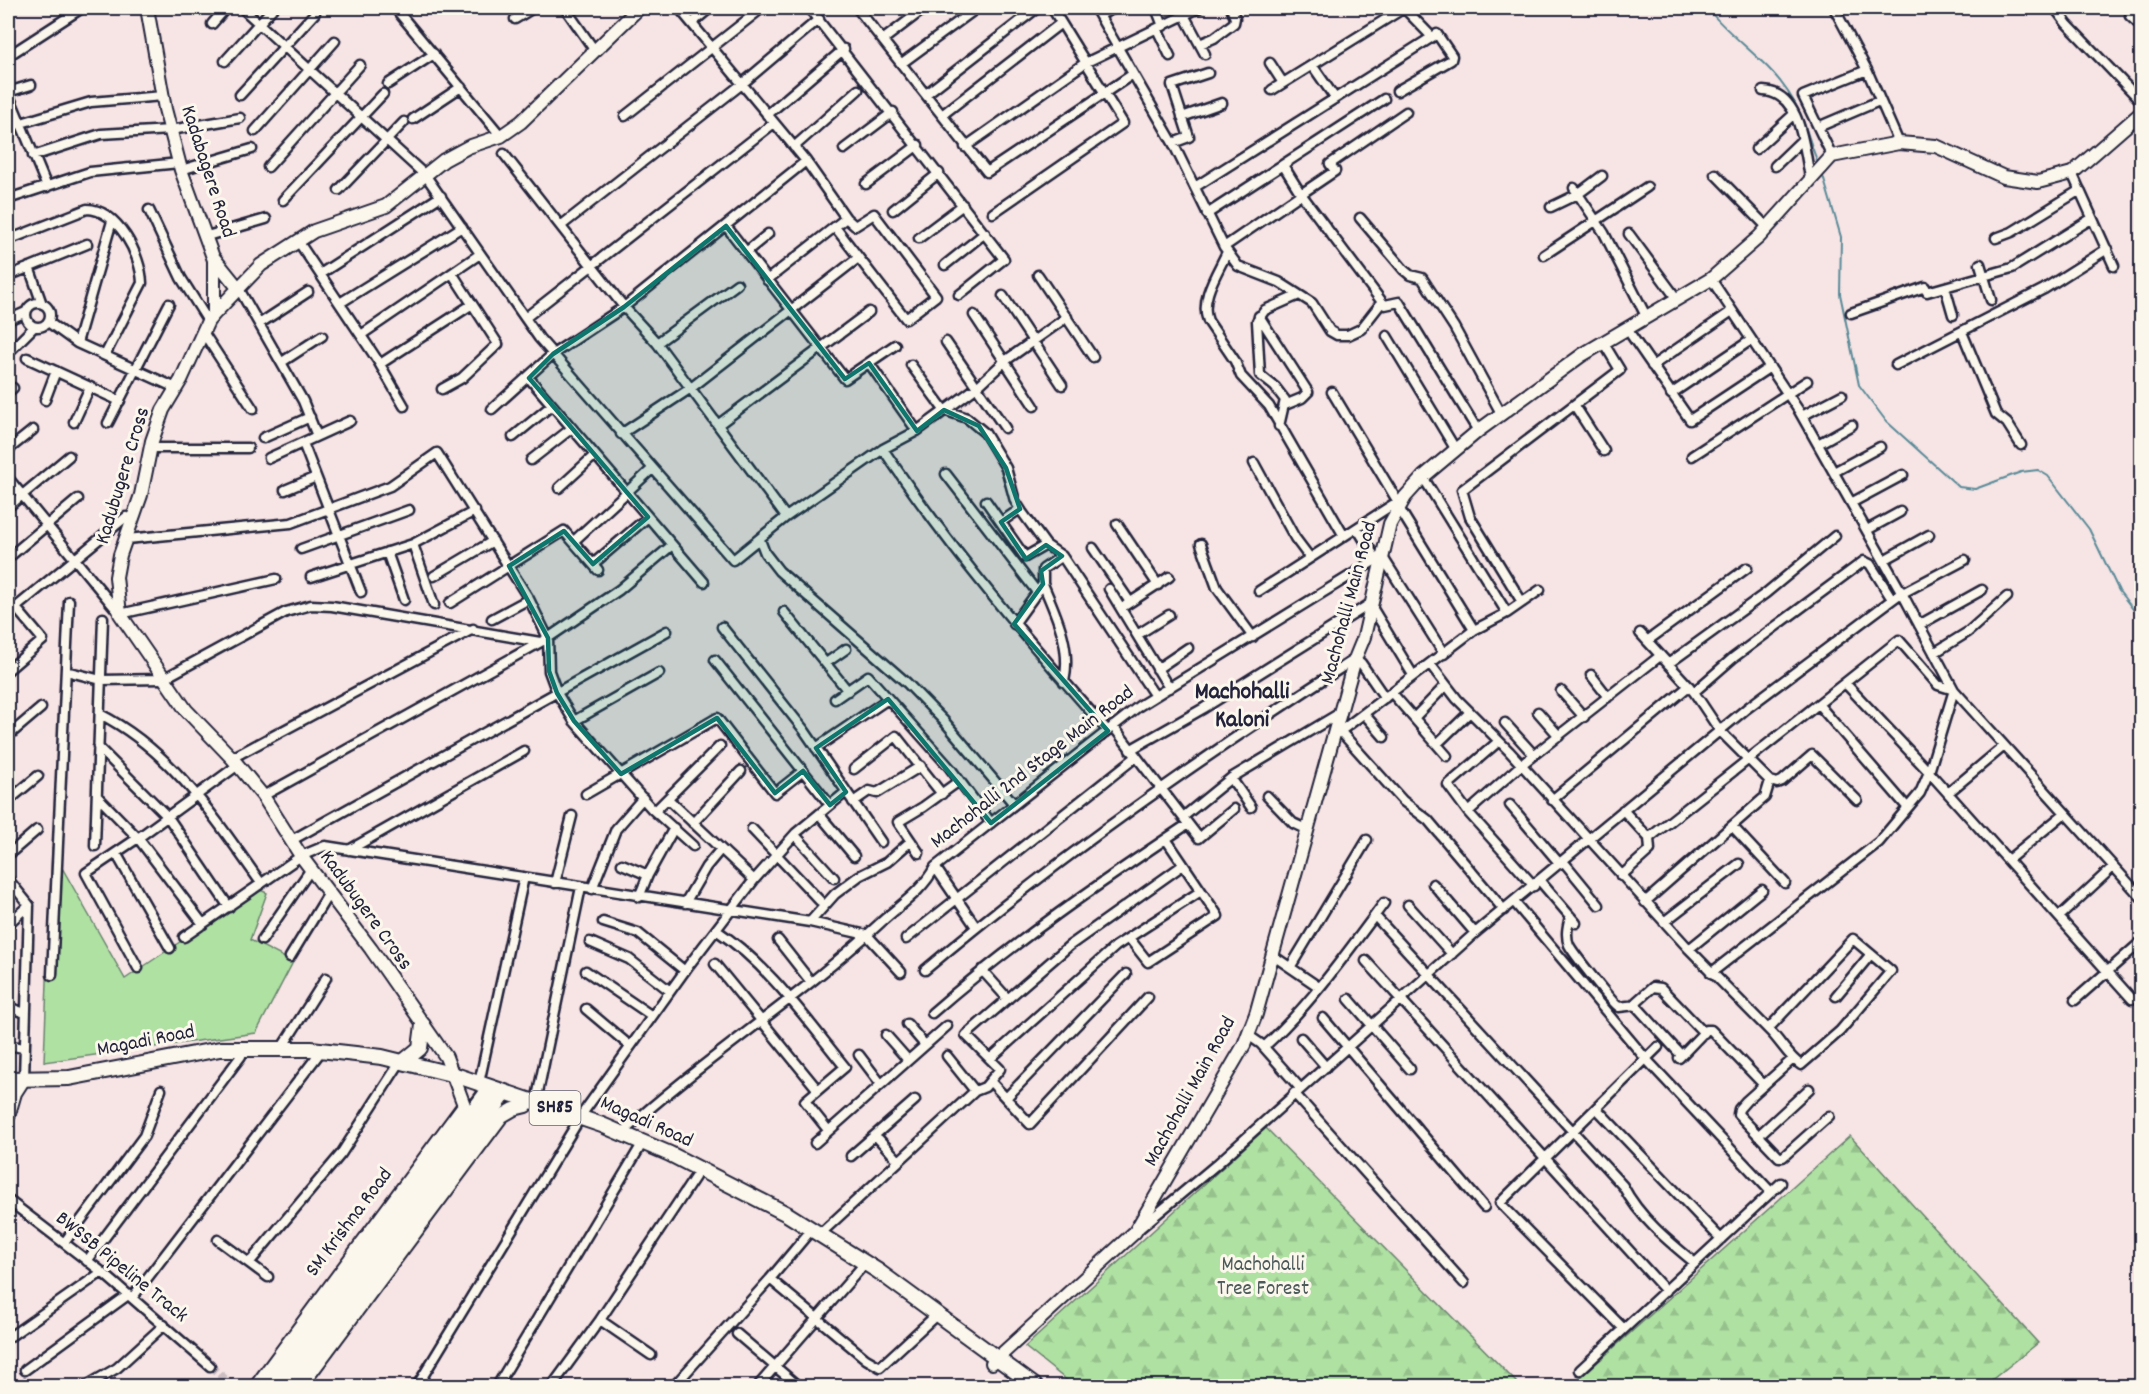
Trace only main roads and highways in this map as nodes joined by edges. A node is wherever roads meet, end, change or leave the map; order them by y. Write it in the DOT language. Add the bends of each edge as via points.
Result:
graph roads {
  1 [pos="423,1025"];
  2 [pos="320,1053"];
  3 [pos="400,1064"];
  4 [pos="15,1082"];
  5 [pos="489,1091"];
  6 [pos="531,1104"];
  7 [pos="578,1120"];
  8 [pos="813,1233"];
  9 [pos="995,1360"];
  10 [pos="261,1386"];
  11 [pos="286,1386"];
  12 [pos="1023,1386"];
  13 [pos="1035,1386"];
  1 -- 3 [label="main road" via="420,1048"];
  2 -- 3 [label="main road, Magadi Road / SH85"];
  2 -- 4 [label="main road, Magadi Road / SH85" via="218,1056 67,1084"];
  2 -- 4 [label="main road, Magadi Road / SH85" via="220,1049 69,1078"];
  3 -- 5 [label="main road, Magadi Road / SH85"];
  5 -- 6 [label="main road, Magadi Road / SH85"];
  5 -- 6 [label="main road, Magadi Road / SH85"];
  5 -- 10 [label="highway, SM Krishna Road"];
  5 -- 11 [label="highway"];
  6 -- 7 [label="main road, Magadi Road / SH85"];
  7 -- 8 [label="main road, Magadi Road / SH85"];
  7 -- 8 [label="main road, Magadi Road / SH85" via="622,1133 670,1154"];
  8 -- 9 [label="main road, Magadi Road / SH85"];
  8 -- 9 [label="main road, Magadi Road / SH85" via="878,1271"];
  9 -- 12 [label="main road, Magadi Road / SH85"];
  9 -- 13 [label="main road, Magadi Road / SH85"];
}
